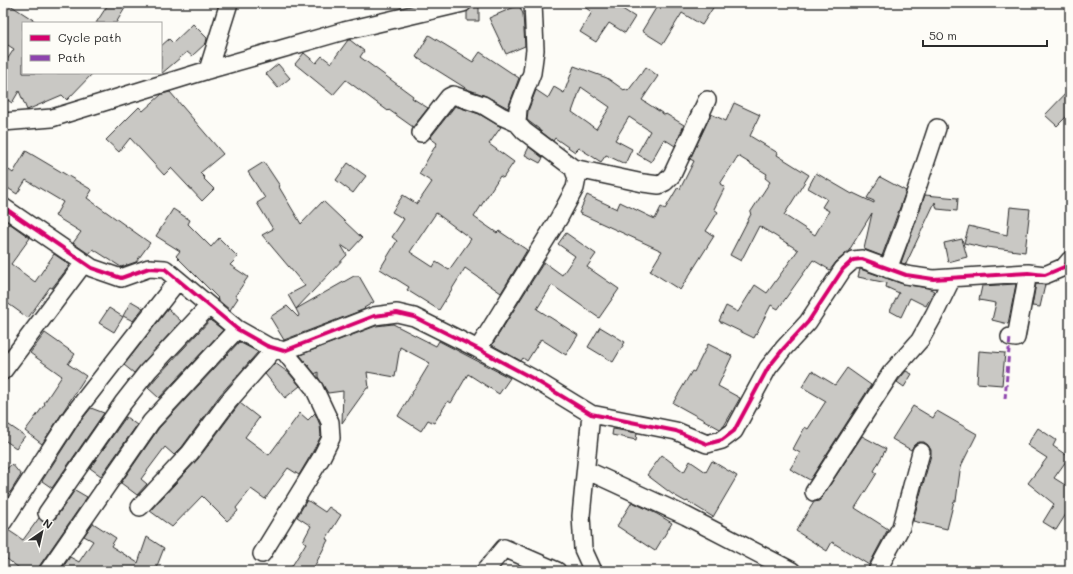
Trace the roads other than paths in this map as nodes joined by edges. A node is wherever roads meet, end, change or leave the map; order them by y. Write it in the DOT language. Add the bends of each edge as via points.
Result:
graph roads {
  1 [pos="229,3"];
  2 [pos="463,3"];
  3 [pos="533,3"];
  4 [pos="208,70"];
  5 [pos="707,100"];
  6 [pos="3,122"];
  7 [pos="517,123"];
  8 [pos="937,128"];
  9 [pos="422,133"];
  10 [pos="573,168"];
  11 [pos="3,207"];
  12 [pos="1070,260"];
  13 [pos="84,263"];
  14 [pos="888,269"];
  15 [pos="1028,273"];
  16 [pos="952,278"];
  17 [pos="178,280"];
  18 [pos="209,306"];
  19 [pos="237,329"];
  20 [pos="1010,336"];
  21 [pos="280,349"];
  22 [pos="478,349"];
  23 [pos="3,371"];
  24 [pos="591,414"];
  25 [pos="922,452"];
  26 [pos="586,470"];
  27 [pos="814,492"];
  28 [pos="140,506"];
  29 [pos="47,513"];
  30 [pos="3,522"];
  31 [pos="262,554"];
  32 [pos="587,568"];
  33 [pos="48,571"];
  34 [pos="485,571"];
  35 [pos="557,571"];
  36 [pos="792,571"];
  37 [pos="877,571"];
  1 -- 4 [label="street"];
  2 -- 4 [label="street" via="344,30"];
  3 -- 7 [label="street" via="535,50 532,73 518,110"];
  4 -- 6 [label="street" via="52,118"];
  5 -- 10 [label="street" via="672,175 665,182 659,185 643,183"];
  7 -- 9 [label="street" via="477,102 453,95"];
  7 -- 10 [label="street" via="524,132"];
  8 -- 14 [label="street"];
  10 -- 22 [label="street" via="577,178 575,188"];
  11 -- 13 [label="street"];
  12 -- 15 [label="street" via="1064,267 1045,275"];
  13 -- 17 [label="street" via="121,278 149,268 165,269"];
  13 -- 23 [label="street"];
  14 -- 16 [label="street" via="906,275 934,279"];
  14 -- 24 [label="street" via="862,259 853,260 843,269 808,322 768,368 734,430 722,440 707,444 676,431"];
  15 -- 16 [label="street"];
  15 -- 20 [label="street" via="1016,338"];
  16 -- 27 [label="street" via="920,340 891,373"];
  17 -- 18 [label="street"];
  17 -- 30 [label="street" via="72,416"];
  18 -- 19 [label="street"];
  18 -- 29 [label="street" via="148,370"];
  19 -- 21 [label="street" via="267,346"];
  19 -- 33 [label="street" via="151,422"];
  21 -- 22 [label="street" via="374,316 397,313 414,316"];
  21 -- 28 [label="street" via="228,402 190,453"];
  21 -- 31 [label="street" via="314,388 330,422 331,438"];
  22 -- 24 [label="street"];
  24 -- 26 [label="street"];
  25 -- 37 [label="street" via="901,527"];
  26 -- 32 [label="street" via="581,516"];
  26 -- 36 [label="street" via="686,516"];
  34 -- 35 [label="street" via="504,548"];
}
